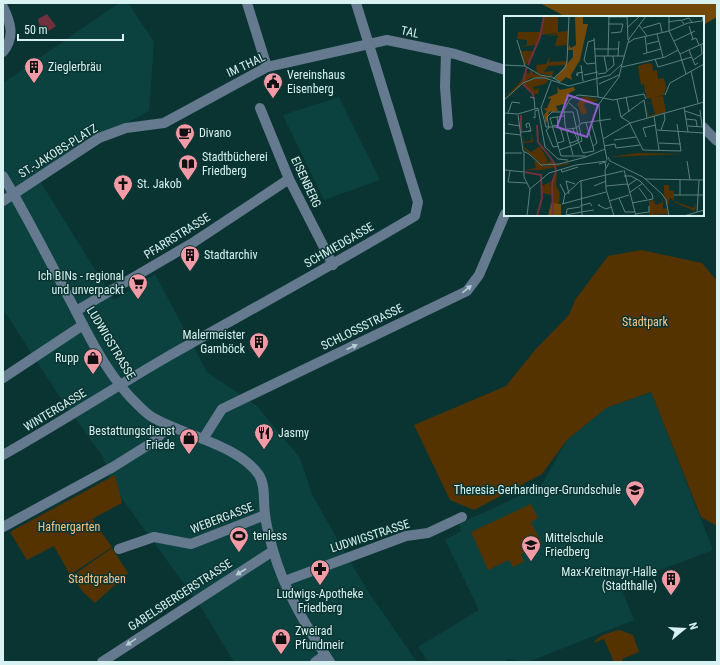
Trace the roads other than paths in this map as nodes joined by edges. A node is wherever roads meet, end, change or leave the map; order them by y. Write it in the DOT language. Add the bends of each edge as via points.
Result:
graph roads {
  1 [pos="247,3"];
  2 [pos="356,3"];
  3 [pos="3,7"];
  4 [pos="369,43"];
  5 [pos="3,52"];
  6 [pos="446,52"];
  7 [pos="267,67"];
  8 [pos="504,70"];
  9 [pos="260,108"];
  10 [pos="164,123"];
  11 [pos="448,125"];
  12 [pos="704,128"];
  13 [pos="717,142"];
  14 [pos="3,176"];
  15 [pos="289,179"];
  16 [pos="14,194"];
  17 [pos="3,201"];
  18 [pos="504,216"];
  19 [pos="333,265"];
  20 [pos="76,311"];
  21 [pos="83,325"];
  22 [pos="3,378"];
  23 [pos="119,385"];
  24 [pos="169,426"];
  25 [pos="203,439"];
  26 [pos="3,455"];
  27 [pos="265,515"];
  28 [pos="462,517"];
  29 [pos="3,527"];
  30 [pos="119,549"];
  31 [pos="273,552"];
  32 [pos="285,581"];
  33 [pos="327,659"];
  34 [pos="102,662"];
  35 [pos="314,662"];
  1 -- 7 [label="street"];
  2 -- 4 [label="street, SCHMIEDGASSE"];
  3 -- 5 [label="street" via="12,33"];
  4 -- 6 [label="street, TAL" via="387,40"];
  4 -- 7 [label="street, IM THAL"];
  4 -- 19 [label="street, SCHMIEDGASSE" via="418,202 415,216"];
  6 -- 8 [label="street, TAL"];
  6 -- 11 [label="street"];
  7 -- 10 [label="street, IM THAL"];
  9 -- 15 [label="street, EISENBERG"];
  10 -- 16 [label="street, ST.-JAKOBS-PLATZ" via="126,128 99,138"];
  12 -- 13 [label="street"];
  14 -- 16 [label="street, LUDWIGSTRASSE"];
  15 -- 19 [label="street, EISENBERG"];
  15 -- 20 [label="street, PFARRSTRASSE" via="194,242"];
  16 -- 17 [label="street, ST.-JAKOBS-PLATZ"];
  16 -- 20 [label="street, LUDWIGSTRASSE"];
  25 -- 18 [label="street, SCHLOSSSTRASSE, one-way" via="222,409 467,291 478,275"];
  19 -- 23 [label="street, SCHMIEDGASSE"];
  20 -- 21 [label="street, LUDWIGSTRASSE"];
  21 -- 22 [label="street"];
  21 -- 23 [label="street, LUDWIGSTRASSE"];
  23 -- 24 [label="street, LUDWIGSTRASSE" via="150,417"];
  23 -- 26 [label="street, WINTERGASSE"];
  24 -- 25 [label="street, LUDWIGSTRASSE"];
  24 -- 29 [label="street" via="153,442 113,467"];
  25 -- 27 [label="street, LUDWIGSTRASSE" via="248,464 259,476 263,488"];
  27 -- 30 [label="street, WEBERGASSE" via="191,544 154,537"];
  27 -- 31 [label="street, LUDWIGSTRASSE"];
  28 -- 32 [label="street, LUDWIGSTRASSE" via="428,533 406,536"];
  31 -- 32 [label="street, LUDWIGSTRASSE"];
  31 -- 34 [label="street, GABELSBERGERSTRASSE, one-way"];
  32 -- 33 [label="street, LUDWIGSTRASSE"];
  33 -- 35 [label="street"];
}
